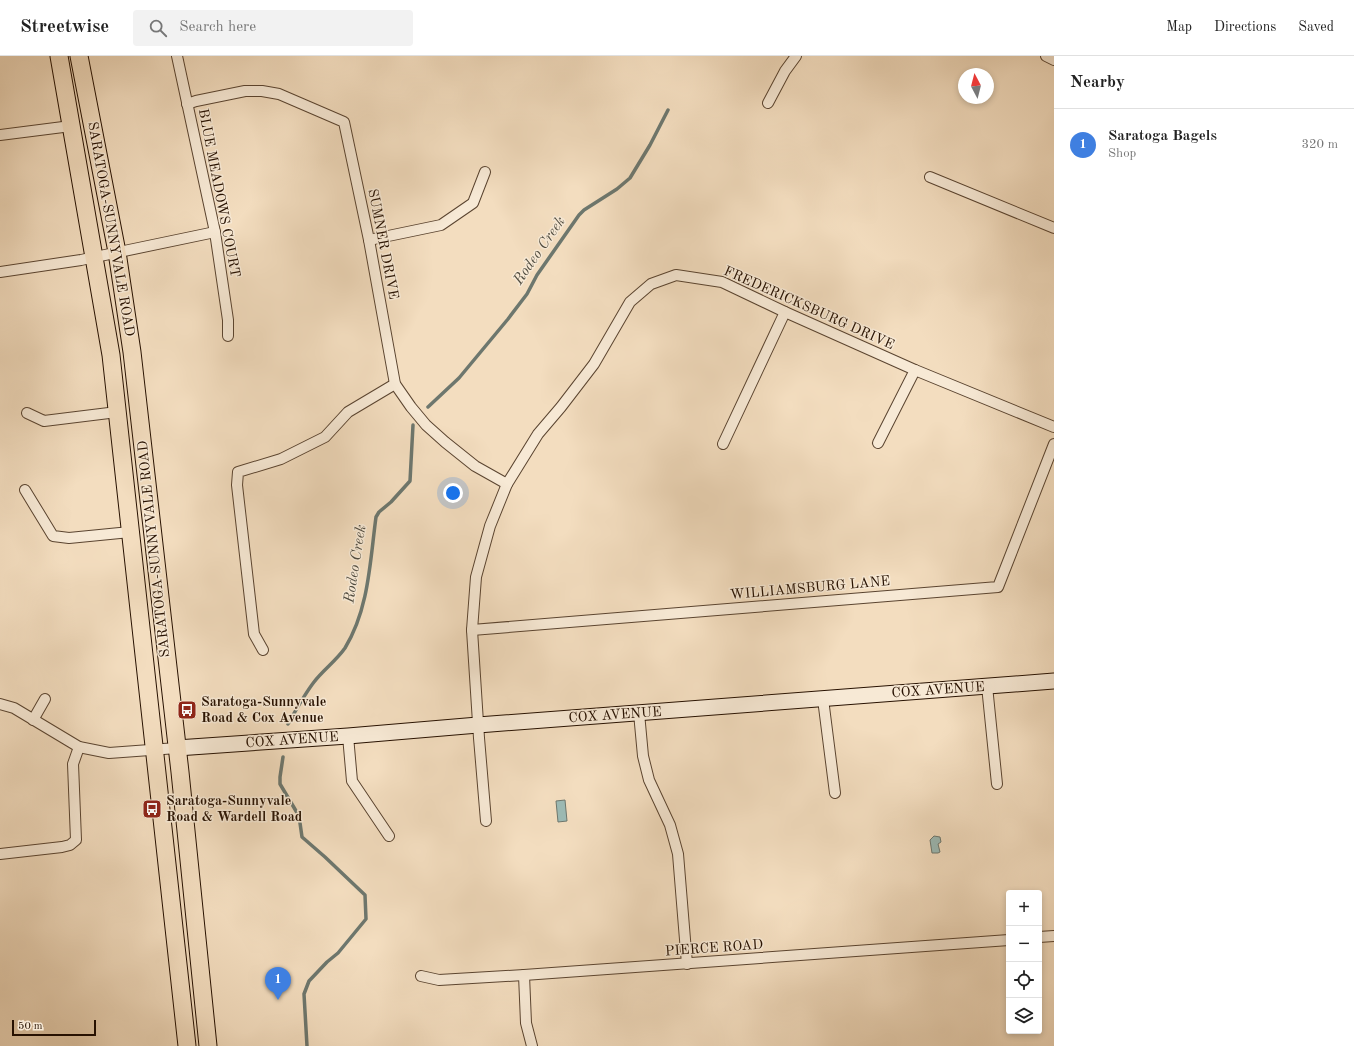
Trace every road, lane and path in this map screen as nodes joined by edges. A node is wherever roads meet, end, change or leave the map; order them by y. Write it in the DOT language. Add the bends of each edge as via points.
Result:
graph roads {
  1 [pos="59,56"];
  2 [pos="79,56"];
  3 [pos="177,56"];
  4 [pos="796,56"];
  5 [pos="1046,56"];
  6 [pos="1054,60"];
  7 [pos="768,103"];
  8 [pos="187,104"];
  9 [pos="70,126"];
  10 [pos="0,135"];
  11 [pos="485,172"];
  12 [pos="930,177"];
  13 [pos="1054,228"];
  14 [pos="215,232"];
  15 [pos="369,240"];
  16 [pos="118,252"];
  17 [pos="95,258"];
  18 [pos="0,272"];
  19 [pos="785,312"];
  20 [pos="228,336"];
  21 [pos="915,370"];
  22 [pos="395,384"];
  23 [pos="117,412"];
  24 [pos="27,413"];
  25 [pos="1054,427"];
  26 [pos="878,443"];
  27 [pos="723,444"];
  28 [pos="1054,444"];
  29 [pos="507,484"];
  30 [pos="25,490"];
  31 [pos="130,532"];
  32 [pos="472,630"];
  33 [pos="263,650"];
  34 [pos="1054,680"];
  35 [pos="987,686"];
  36 [pos="822,699"];
  37 [pos="45,700"];
  38 [pos="0,704"];
  39 [pos="639,713"];
  40 [pos="33,720"];
  41 [pos="478,724"];
  42 [pos="348,736"];
  43 [pos="79,747"];
  44 [pos="177,748"];
  45 [pos="156,750"];
  46 [pos="997,784"];
  47 [pos="835,793"];
  48 [pos="486,820"];
  49 [pos="389,836"];
  50 [pos="0,854"];
  51 [pos="1054,936"];
  52 [pos="1042,937"];
  53 [pos="1006,940"];
  54 [pos="687,964"];
  55 [pos="524,975"];
  56 [pos="421,976"];
  57 [pos="188,1046"];
  58 [pos="208,1046"];
  59 [pos="532,1046"];
  1 -- 9 [label="main road, SARATOGA-SUNNYVALE ROAD"];
  2 -- 16 [label="main road, SARATOGA-SUNNYVALE ROAD"];
  3 -- 8 [label="street, BLUE MEADOWS COURT"];
  4 -- 7 [label="street"];
  5 -- 6 [label="street"];
  8 -- 14 [label="street, BLUE MEADOWS COURT"];
  8 -- 15 [label="street, SUMNER DRIVE" via="245,91 262,91 279,94 344,122"];
  9 -- 10 [label="street"];
  9 -- 17 [label="main road, SARATOGA-SUNNYVALE ROAD"];
  11 -- 15 [label="street" via="473,203 442,225"];
  12 -- 13 [label="street"];
  14 -- 16 [label="street"];
  14 -- 20 [label="street, BLUE MEADOWS COURT"];
  15 -- 22 [label="street, SUMNER DRIVE"];
  16 -- 17 [label="street"];
  16 -- 44 [label="main road, SARATOGA-SUNNYVALE ROAD" via="132,352"];
  17 -- 18 [label="street"];
  17 -- 23 [label="main road, SARATOGA-SUNNYVALE ROAD" via="111,355"];
  19 -- 21 [label="street, FREDERICKSBURG DRIVE"];
  19 -- 27 [label="street"];
  19 -- 29 [label="street, FREDERICKSBURG DRIVE" via="722,282 676,275 651,284 630,302 594,364 538,434"];
  21 -- 25 [label="street, FREDERICKSBURG DRIVE"];
  21 -- 26 [label="street"];
  22 -- 29 [label="street, SUMNER DRIVE" via="426,425 445,442 475,466"];
  22 -- 33 [label="street" via="348,412 325,437 281,459 238,472 237,484 254,634"];
  23 -- 24 [label="street" via="44,421"];
  23 -- 31 [label="main road, SARATOGA-SUNNYVALE ROAD"];
  28 -- 32 [label="street, WILLIAMSBURG LANE" via="998,587"];
  29 -- 32 [label="street, FREDERICKSBURG DRIVE" via="490,526 476,577"];
  30 -- 31 [label="street" via="53,536 69,538"];
  31 -- 45 [label="main road, SARATOGA-SUNNYVALE ROAD"];
  32 -- 41 [label="street, FREDERICKSBURG DRIVE"];
  34 -- 35 [label="main road, COX AVENUE"];
  35 -- 36 [label="main road, COX AVENUE"];
  35 -- 46 [label="street"];
  36 -- 39 [label="main road, COX AVENUE"];
  36 -- 47 [label="street"];
  37 -- 40 [label="street"];
  38 -- 40 [label="street" via="14,708"];
  39 -- 41 [label="main road, COX AVENUE"];
  39 -- 54 [label="street" via="643,756 649,780 670,825 678,854"];
  40 -- 43 [label="street"];
  41 -- 42 [label="main road, COX AVENUE"];
  41 -- 48 [label="street, FREDERICKSBURG DRIVE"];
  42 -- 44 [label="main road, COX AVENUE"];
  42 -- 49 [label="street" via="352,781"];
  43 -- 45 [label="street" via="109,753"];
  43 -- 50 [label="street" via="73,764 76,840 70,845"];
  44 -- 45 [label="street"];
  44 -- 58 [label="main road, SARATOGA-SUNNYVALE ROAD"];
  45 -- 57 [label="main road, SARATOGA-SUNNYVALE ROAD"];
  51 -- 52 [label="street"];
  53 -- 54 [label="street, PIERCE ROAD"];
  54 -- 55 [label="street, PIERCE ROAD"];
  55 -- 56 [label="street, PIERCE ROAD" via="439,980"];
  55 -- 59 [label="street" via="526,1023"];
}
